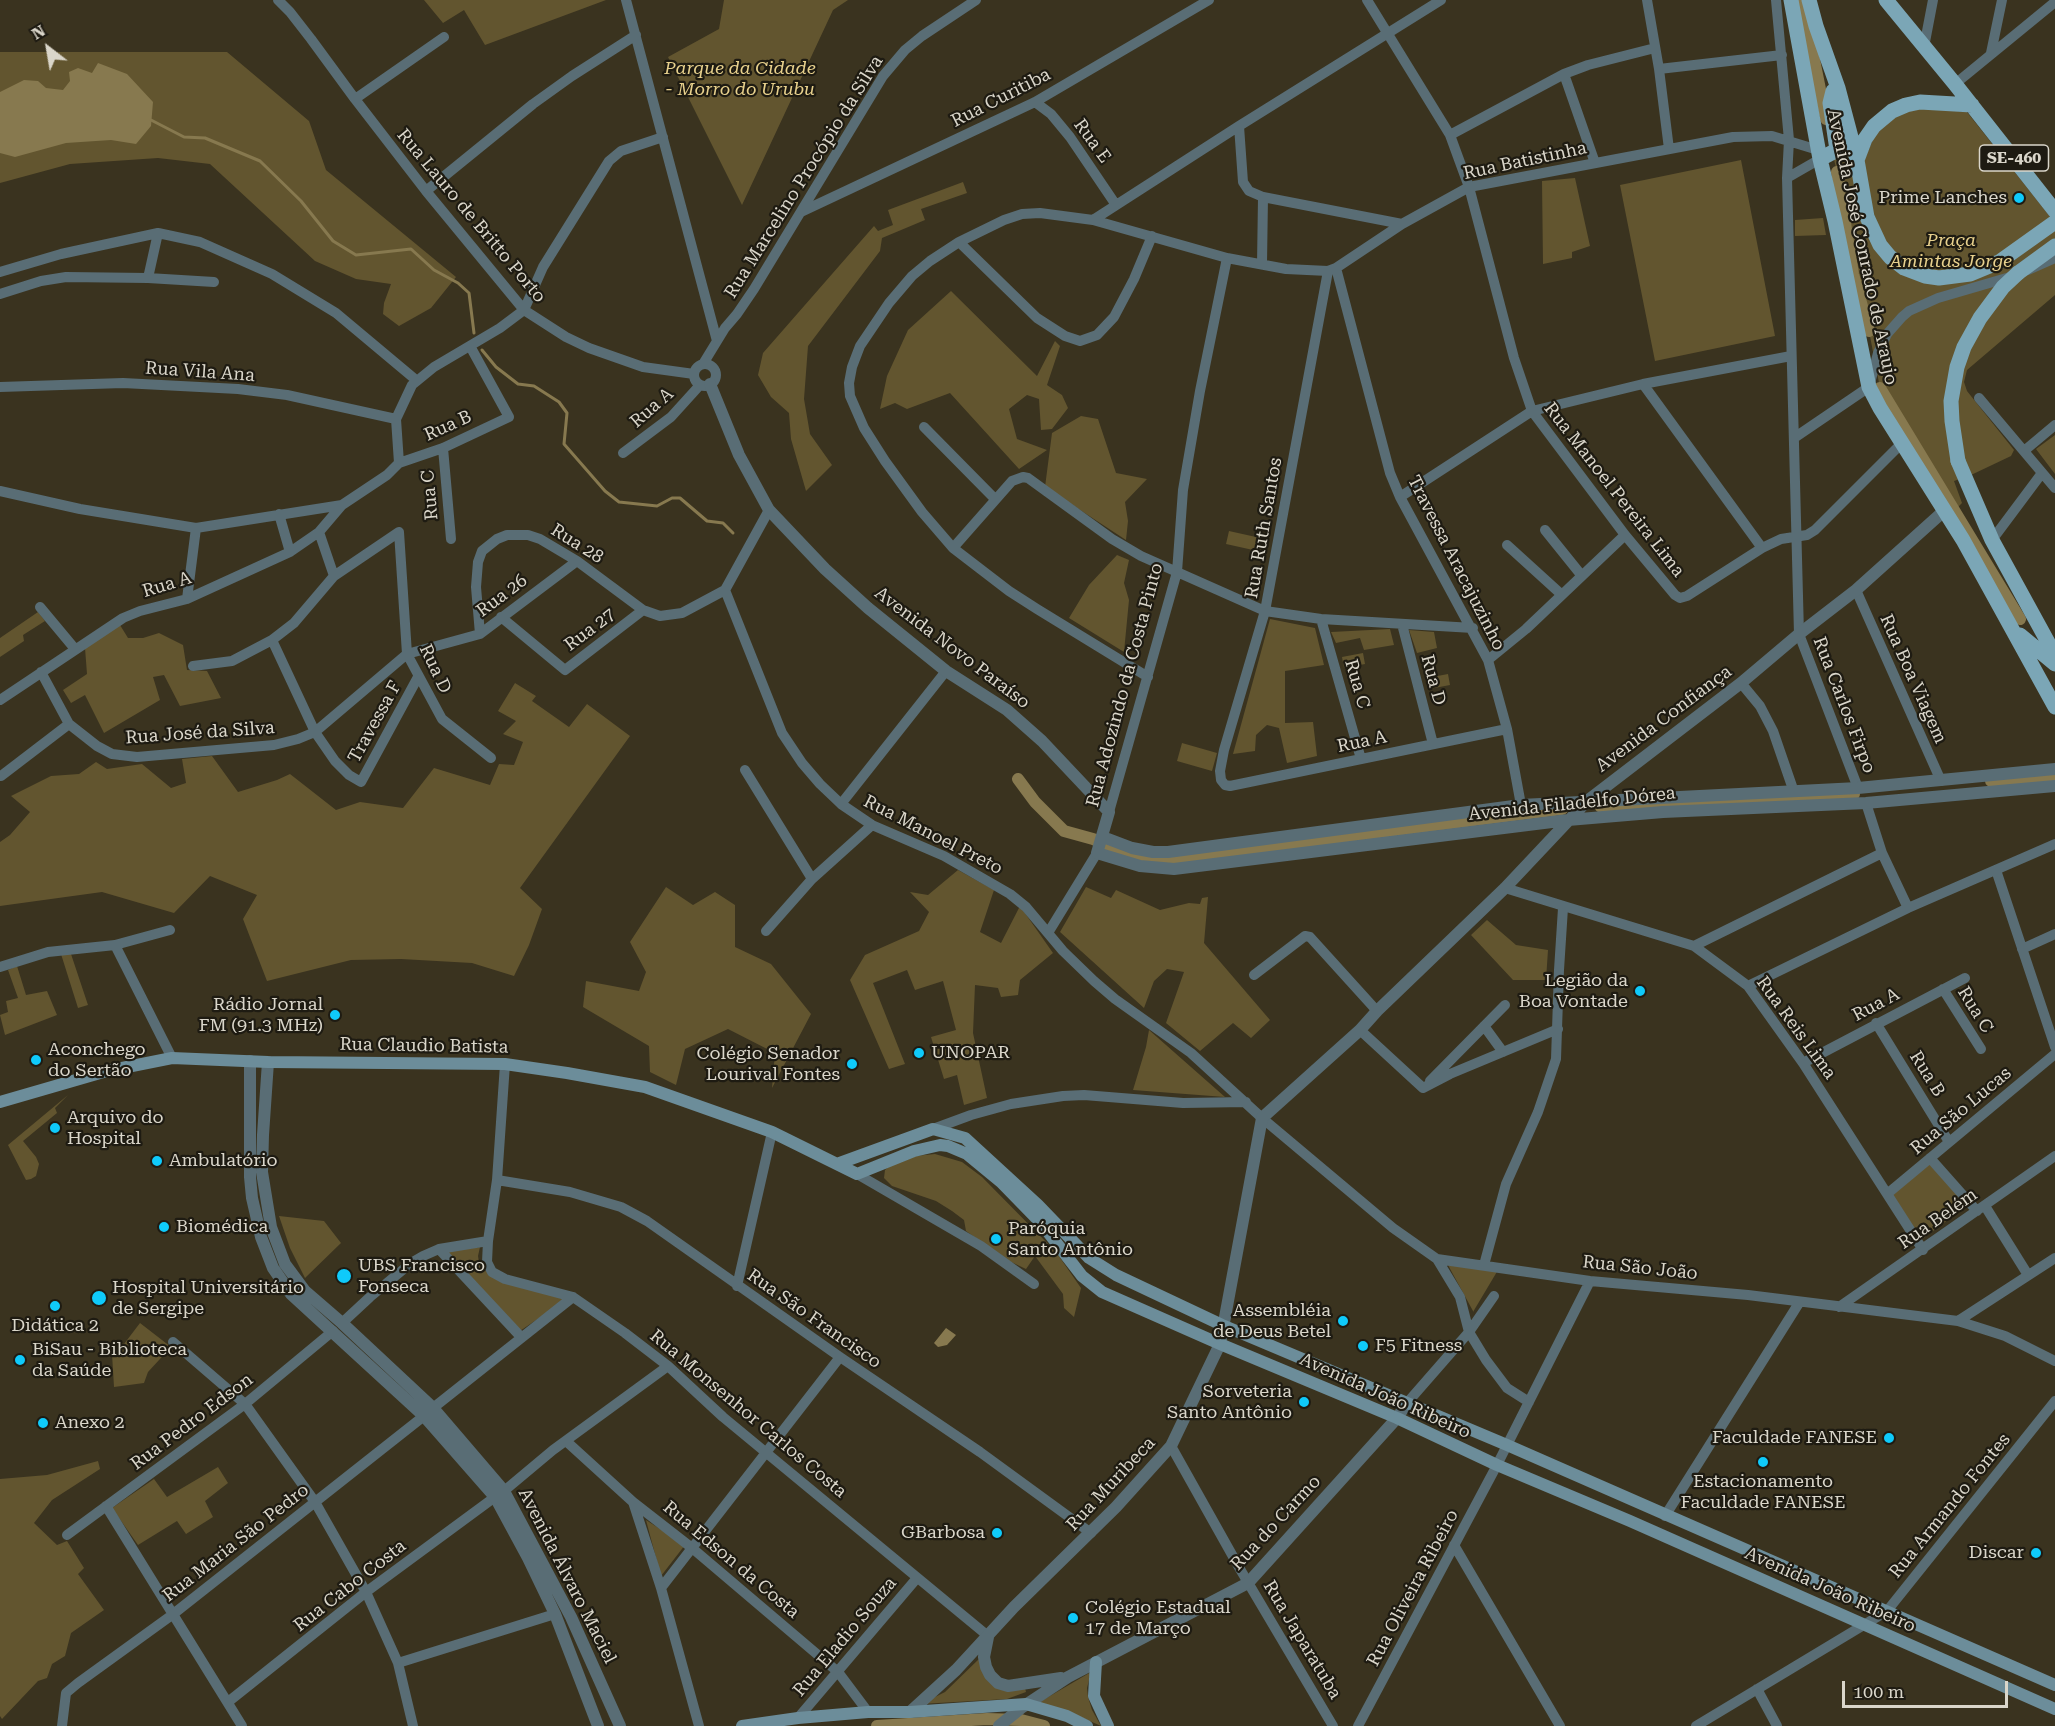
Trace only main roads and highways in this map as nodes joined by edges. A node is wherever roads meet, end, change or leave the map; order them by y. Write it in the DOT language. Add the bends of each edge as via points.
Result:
graph roads {
  1 [pos="1791,0"];
  2 [pos="1809,0"];
  3 [pos="1886,0"];
  4 [pos="1838,88"];
  5 [pos="1972,105"];
  6 [pos="1819,154"];
  7 [pos="1857,160"];
  8 [pos="2055,210"];
  9 [pos="2055,222"];
  10 [pos="2055,246"];
  11 [pos="2014,630"];
  12 [pos="2055,656"];
  13 [pos="2055,664"];
  14 [pos="2055,707"];
  15 [pos="0,1102"];
  16 [pos="837,1164"];
  17 [pos="1096,1662"];
  18 [pos="2055,1685"];
  19 [pos="2055,1709"];
  20 [pos="742,1726"];
  21 [pos="1087,1726"];
  22 [pos="1108,1726"];
  1 -- 6 [label="main road, Avenida José Conrado de Araujo"];
  2 -- 4 [label="main road, Avenida José Conrado de Araujo"];
  3 -- 5 [label="main road, SE-460"];
  4 -- 6 [label="main road" via="1830,103 1837,150"];
  4 -- 7 [label="main road, Avenida José Conrado de Araujo"];
  5 -- 7 [label="main road" via="1920,102 1892,111 1874,126"];
  5 -- 8 [label="main road, SE-460"];
  6 -- 11 [label="main road, Avenida José Conrado de Araujo" via="1869,387 1946,510"];
  7 -- 9 [label="main road, Avenida José Conrado de Araujo" via="1867,217 1880,245 1914,273 1932,277 1970,274 2000,262"];
  10 -- 12 [label="main road, bridge" via="2003,287 1980,318 1964,347 1951,400 1958,461 1992,540"];
  11 -- 13 [label="main road"];
  11 -- 14 [label="main road, Avenida José Conrado de Araujo"];
  15 -- 16 [label="main road, Rua Claudio Batista" via="107,1071 172,1058 505,1064 645,1087 772,1132"];
  16 -- 18 [label="main road, Avenida João Ribeiro" via="933,1129 960,1136 1102,1267 1222,1325"];
  16 -- 19 [label="main road, Avenida João Ribeiro" via="857,1174 914,1151 940,1145 957,1149 1001,1182 1041,1223 1088,1283 1112,1296"];
  17 -- 22 [label="main road" via="1094,1696"];
  20 -- 21 [label="main road" via="868,1712 1023,1706 1067,1716"];
}
